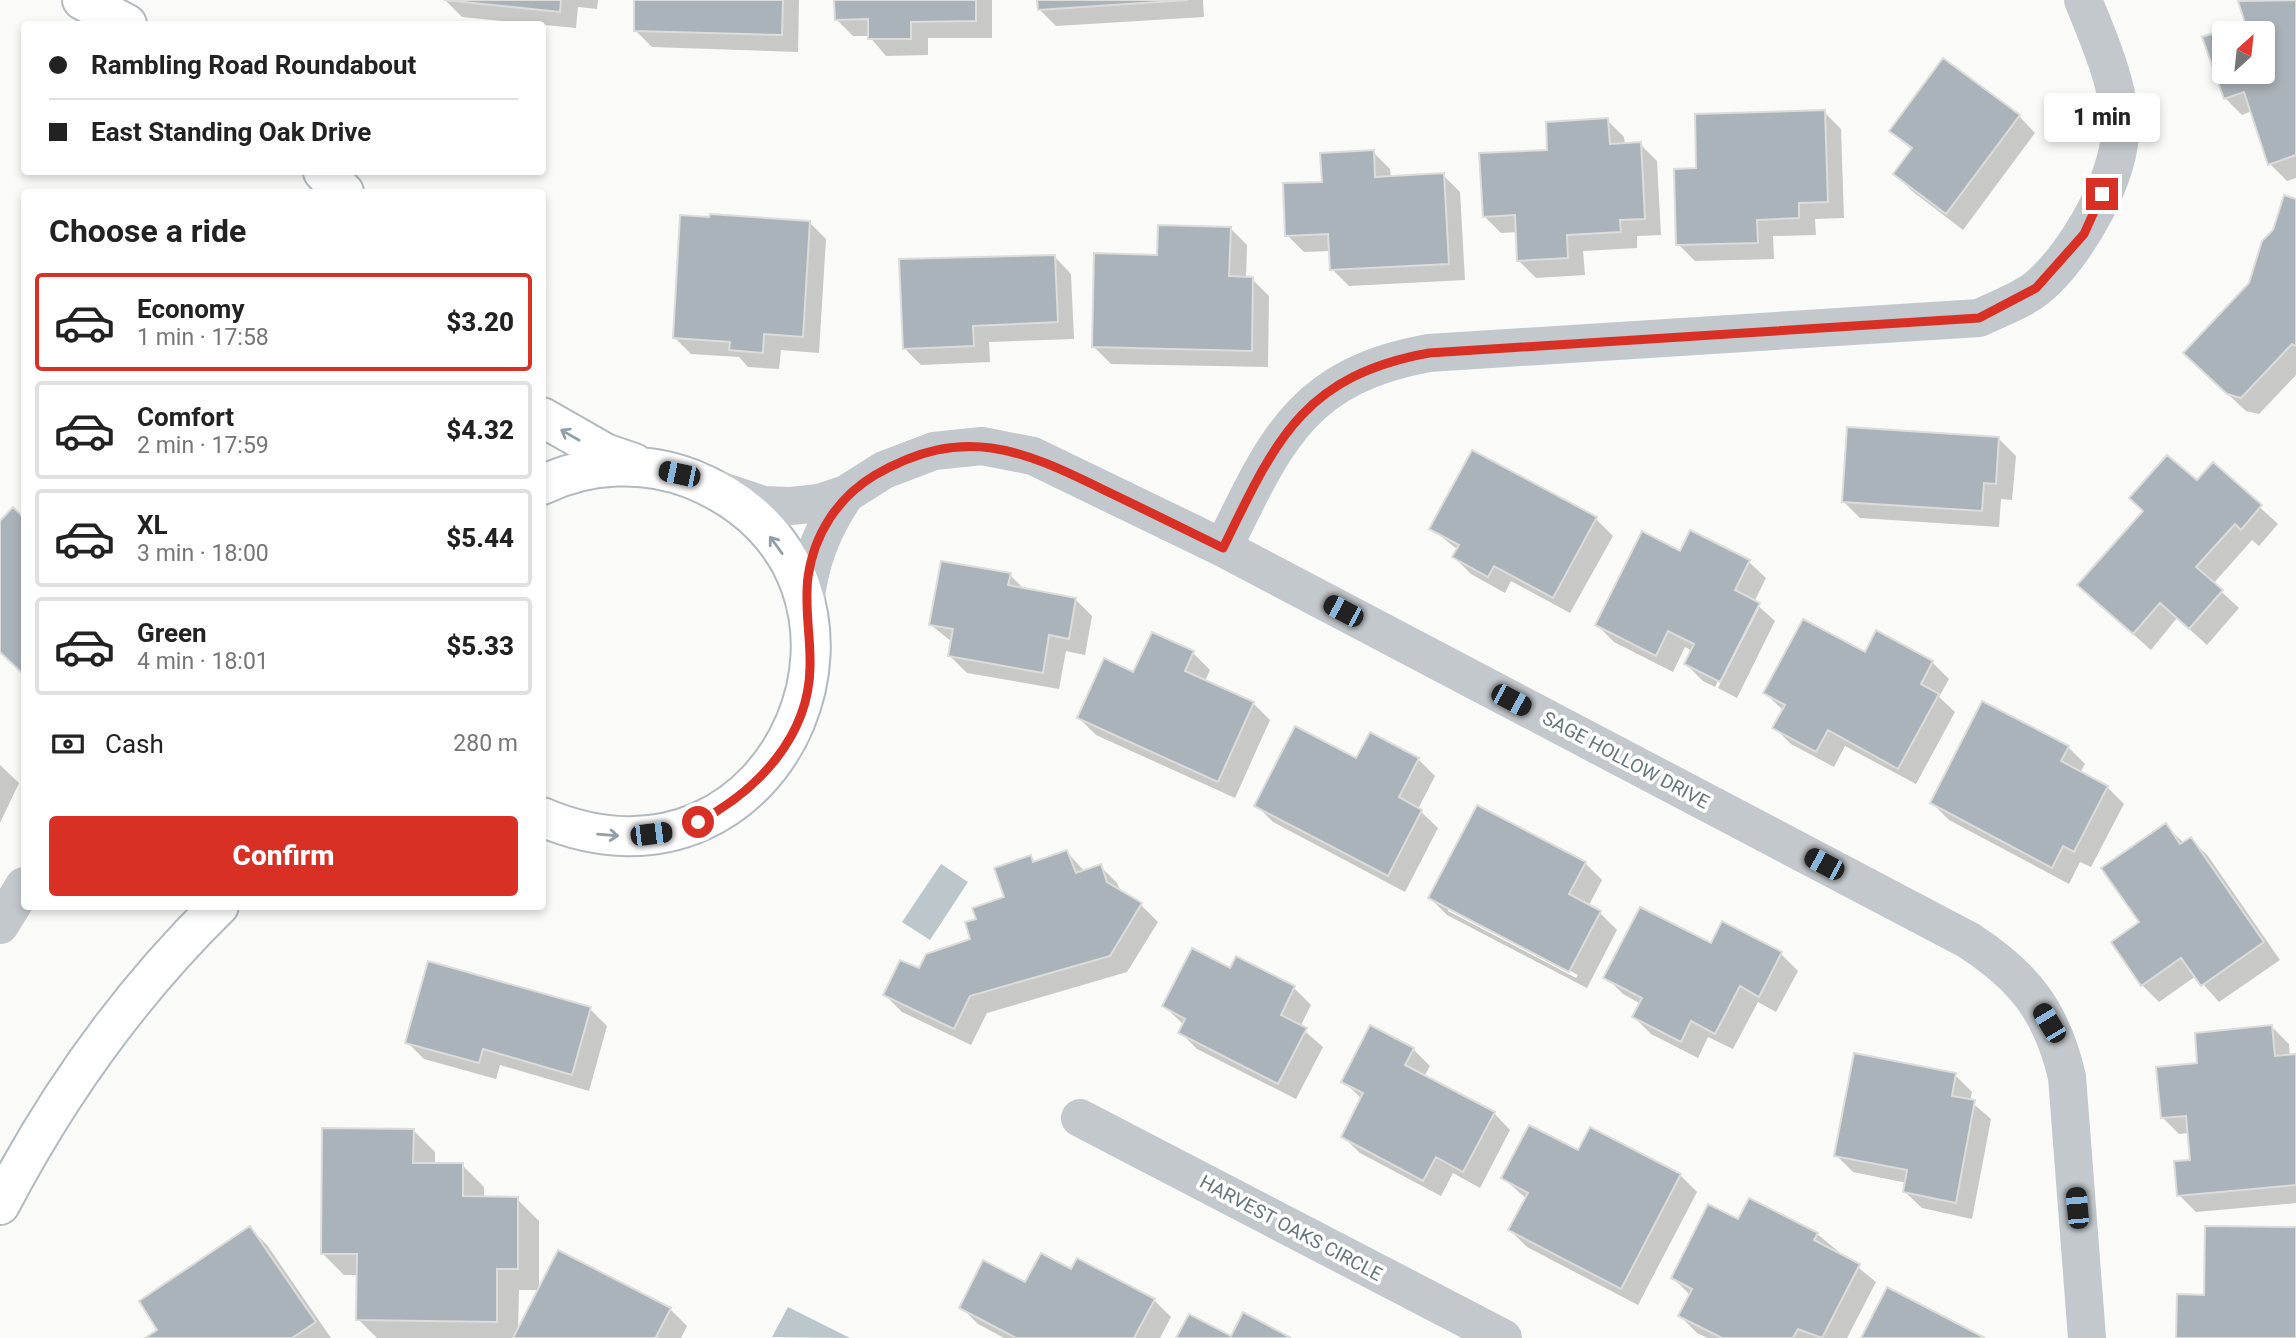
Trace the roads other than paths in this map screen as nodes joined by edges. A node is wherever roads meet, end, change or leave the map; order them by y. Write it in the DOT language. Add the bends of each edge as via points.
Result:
graph roads {
  1 [pos="82,0"];
  2 [pos="2083,0"];
  3 [pos="121,21"];
  4 [pos="326,175"];
  5 [pos="341,189"];
  6 [pos="546,419"];
  7 [pos="645,467"];
  8 [pos="546,484"];
  9 [pos="711,487"];
  10 [pos="846,494"];
  11 [pos="1223,548"];
  12 [pos="805,605"];
  13 [pos="546,819"];
  14 [pos="21,891"];
  15 [pos="215,910"];
  16 [pos="0,925"];
  17 [pos="1080,1118"];
  18 [pos="0,1205"];
  19 [pos="1503,1338"];
  20 [pos="2087,1338"];
  1 -- 3 [label="street"];
  2 -- 11 [label="street" via="2103,52 2120,120 2112,174 2084,234 2036,288 1979,318 1429,353 1378,365 1331,389 1290,426 1272,450"];
  4 -- 5 [label="street"];
  7 -- 6 [label="street, one-way" via="605,453"];
  7 -- 8 [label="street" via="611,466"];
  7 -- 9 [label="street"];
  9 -- 10 [label="street, SAGE HOLLOW DRIVE" via="762,505 819,503"];
  12 -- 9 [label="street, one-way" via="795,576 773,540 737,503"];
  10 -- 11 [label="street, SAGE HOLLOW DRIVE" via="884,470 934,452 982,446 1008,449 1057,467"];
  10 -- 12 [label="street, SAGE HOLLOW DRIVE" via="817,544"];
  11 -- 20 [label="street, SAGE HOLLOW DRIVE" via="1968,940 2016,975 2049,1023 2067,1077"];
  13 -- 12 [label="street, one-way" via="602,835 667,832 698,822 754,786 792,733 804,703 811,638"];
  14 -- 16 [label="street"];
  15 -- 18 [label="street" via="113,1024 40,1132"];
  17 -- 19 [label="street, HARVEST OAKS CIRCLE"];
}
